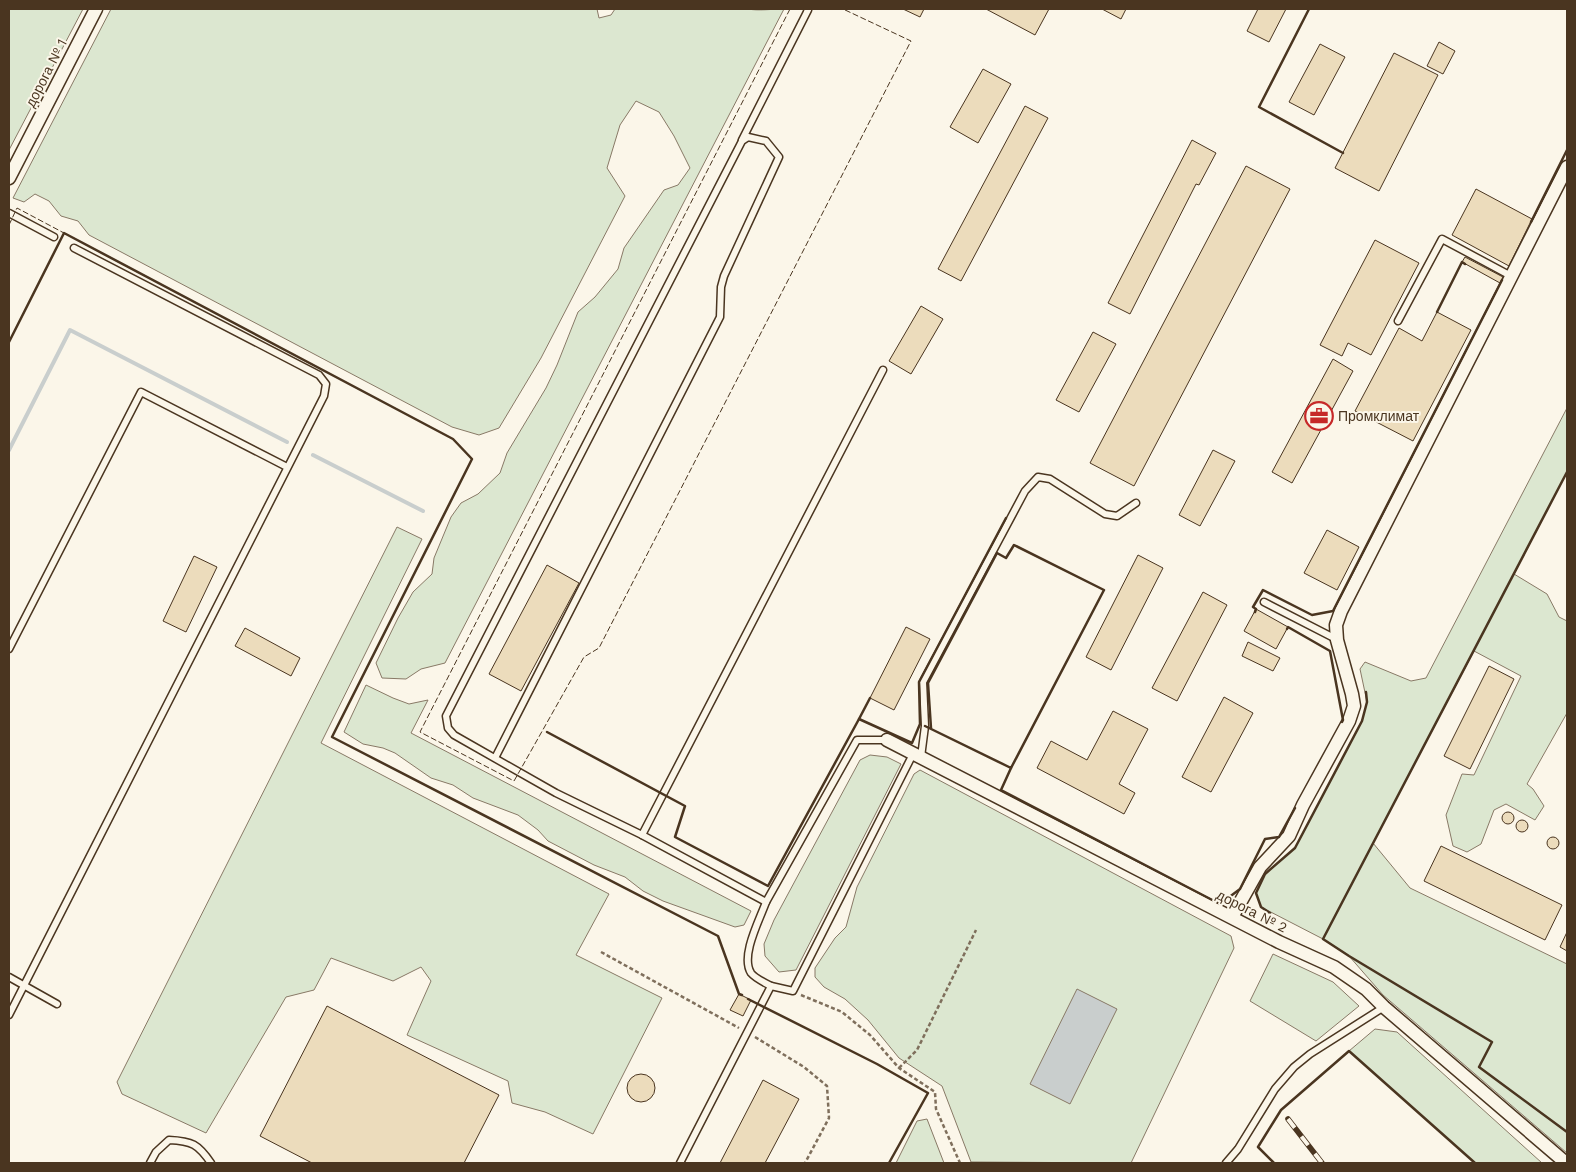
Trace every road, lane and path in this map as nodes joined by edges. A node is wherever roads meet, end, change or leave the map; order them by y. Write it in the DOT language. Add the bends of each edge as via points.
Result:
graph roads {
  1 [pos="96,9"];
  2 [pos="807,9"];
  3 [pos="742,141"];
  4 [pos="1567,167"];
  5 [pos="9,178"];
  6 [pos="9,212"];
  7 [pos="54,237"];
  8 [pos="74,248"];
  9 [pos="1511,276"];
  10 [pos="1398,321"];
  11 [pos="884,370"];
  12 [pos="287,468"];
  13 [pos="1136,503"];
  14 [pos="1264,602"];
  15 [pos="1337,640"];
  16 [pos="9,650"];
  17 [pos="887,740"];
  18 [pos="917,756"];
  19 [pos="495,758"];
  20 [pos="642,835"];
  21 [pos="766,902"];
  22 [pos="1232,917"];
  23 [pos="976,930"];
  24 [pos="9,977"];
  25 [pos="24,985"];
  26 [pos="771,986"];
  27 [pos="793,991"];
  28 [pos="57,1004"];
  29 [pos="1384,1007"];
  30 [pos="9,1015"];
  31 [pos="899,1068"];
  32 [pos="150,1163"];
  33 [pos="211,1163"];
  34 [pos="680,1163"];
  35 [pos="960,1163"];
  36 [pos="1226,1163"];
  37 [pos="1566,1163"];
  1 -- 5 [label="street, дорога № 1"];
  2 -- 3 [label="lane"];
  3 -- 19 [label="lane" via="748,137 766,141 779,157 724,276 720,317"];
  3 -- 19 [label="lane" via="446,716 448,728 454,735"];
  4 -- 9 [label="street"];
  6 -- 7 [label="lane"];
  8 -- 12 [label="lane" via="318,375 326,384 324,396"];
  9 -- 10 [label="lane" via="1442,238"];
  9 -- 15 [label="street" via="1341,611 1336,625"];
  11 -- 20 [label="lane"];
  12 -- 16 [label="lane" via="141,392"];
  12 -- 25 [label="lane"];
  13 -- 18 [label="lane" via="1118,516 1105,514 1050,479 1038,477 1025,491 923,682 925,726"];
  14 -- 15 [label="lane"];
  15 -- 22 [label="street" via="1354,706 1349,721 1289,836 1260,867"];
  17 -- 18 [label="street, дорога № 2"];
  17 -- 21 [label="lane" via="857,740"];
  18 -- 22 [label="street, дорога № 2"];
  18 -- 27 [label="lane"];
  19 -- 20 [label="lane" via="556,793"];
  20 -- 21 [label="lane"];
  21 -- 26 [label="lane" via="750,945 748,962 752,973"];
  22 -- 29 [label="street, дорога № 2" via="1334,967 1366,989"];
  23 -- 31 [label="path" via="917,1050"];
  24 -- 25 [label="lane"];
  25 -- 28 [label="lane"];
  25 -- 30 [label="lane"];
  26 -- 27 [label="lane"];
  26 -- 34 [label="lane"];
  27 -- 31 [label="path" via="842,1012 870,1034"];
  29 -- 36 [label="lane" via="1294,1067 1275,1089"];
  29 -- 37 [label="street, дорога № 2"];
  31 -- 35 [label="path" via="935,1092 936,1108"];
  32 -- 33 [label="lane" via="169,1140 187,1141 203,1150"];
}
